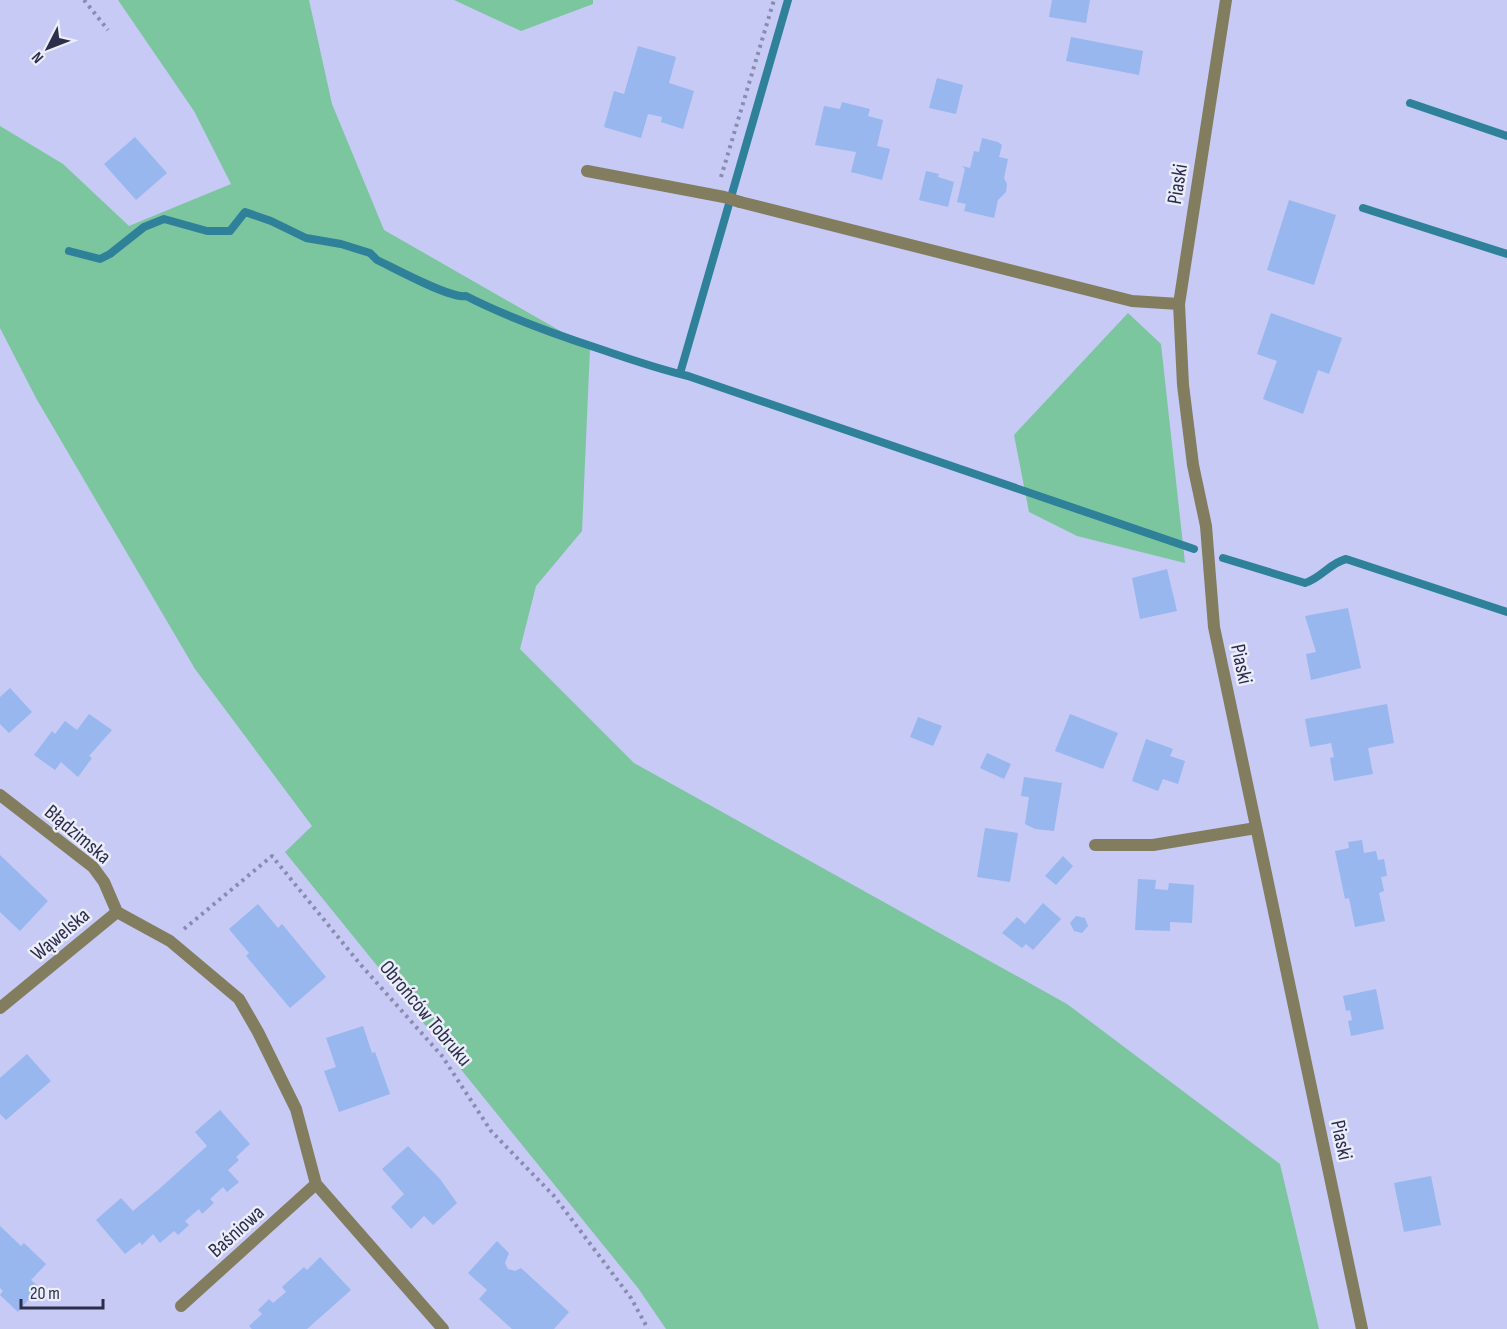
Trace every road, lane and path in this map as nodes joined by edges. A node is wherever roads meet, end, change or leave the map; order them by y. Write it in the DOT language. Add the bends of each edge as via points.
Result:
graph roads {
  1 [pos="84,0"];
  2 [pos="774,0"];
  3 [pos="1227,0"];
  4 [pos="108,30"];
  5 [pos="587,171"];
  6 [pos="719,196"];
  7 [pos="1179,304"];
  8 [pos="0,795"];
  9 [pos="1256,828"];
  10 [pos="1095,845"];
  11 [pos="117,912"];
  12 [pos="170,940"];
  13 [pos="0,1008"];
  14 [pos="316,1184"];
  15 [pos="181,1306"];
  16 [pos="442,1329"];
  17 [pos="648,1329"];
  18 [pos="1362,1329"];
  1 -- 4 [label="path"];
  2 -- 6 [label="path"];
  3 -- 7 [label="street, Piaski"];
  5 -- 6 [label="street"];
  6 -- 7 [label="street" via="1132,301"];
  7 -- 9 [label="street, Piaski" via="1183,385 1193,465 1206,525 1214,627"];
  8 -- 11 [label="street, Błądzimska" via="93,867"];
  9 -- 10 [label="street" via="1153,845"];
  9 -- 18 [label="street, Piaski"];
  11 -- 12 [label="street"];
  11 -- 13 [label="street, Wąwelska"];
  12 -- 14 [label="street" via="239,999 296,1109"];
  12 -- 17 [label="path, Obrońców Tobruku" via="272,856 442,1056 491,1131 554,1196 632,1298"];
  14 -- 15 [label="street, Baśniowa"];
  14 -- 16 [label="street"];
}
